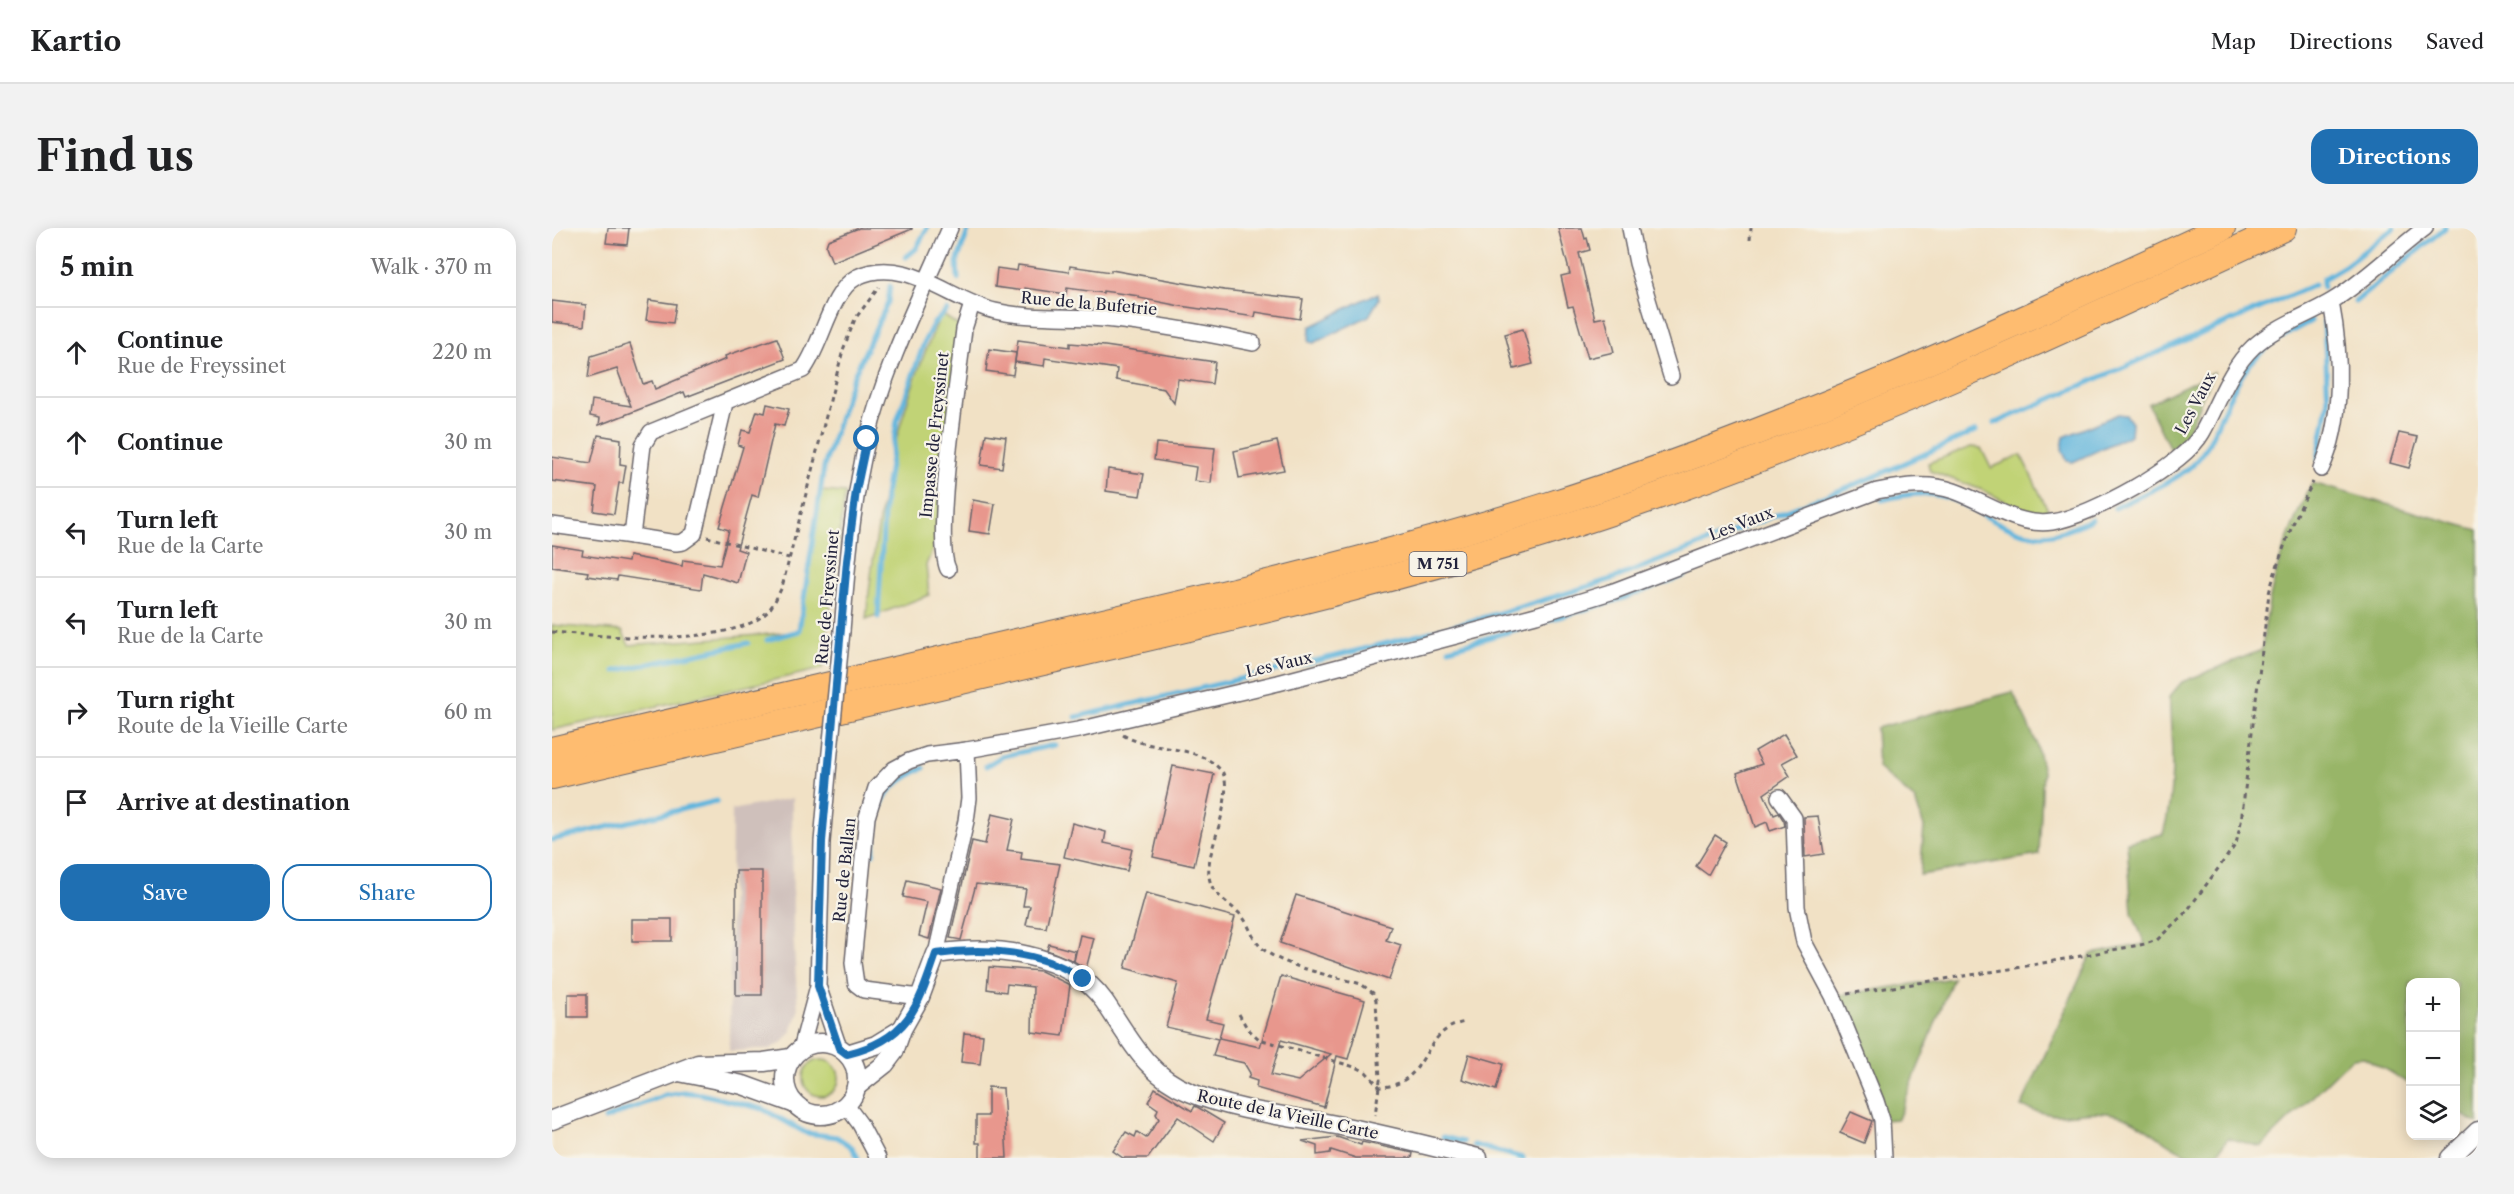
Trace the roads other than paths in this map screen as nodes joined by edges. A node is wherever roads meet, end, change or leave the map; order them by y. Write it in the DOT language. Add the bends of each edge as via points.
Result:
graph roads {
  1 [pos="950,228"];
  2 [pos="1630,228"];
  3 [pos="2222,228"];
  4 [pos="2283,228"];
  5 [pos="2425,228"];
  6 [pos="927,282"];
  7 [pos="2331,302"];
  8 [pos="972,304"];
  9 [pos="1253,343"];
  10 [pos="1671,376"];
  11 [pos="725,403"];
  12 [pos="2321,469"];
  13 [pos="552,525"];
  14 [pos="632,536"];
  15 [pos="948,569"];
  16 [pos="552,750"];
  17 [pos="967,750"];
  18 [pos="552,776"];
  19 [pos="1779,797"];
  20 [pos="936,954"];
  21 [pos="818,986"];
  22 [pos="920,997"];
  23 [pos="902,1029"];
  24 [pos="843,1051"];
  25 [pos="796,1053"];
  26 [pos="679,1072"];
  27 [pos="856,1087"];
  28 [pos="793,1103"];
  29 [pos="846,1105"];
  30 [pos="552,1120"];
  31 [pos="2478,1131"];
  32 [pos="878,1158"];
  33 [pos="1478,1158"];
  34 [pos="1884,1158"];
  35 [pos="2450,1158"];
  1 -- 6 [label="street, Rue de Freyssinet"];
  2 -- 10 [label="street"];
  3 -- 16 [label="highway, M 751" via="1844,398 1547,506 1274,582"];
  4 -- 18 [label="highway, M 751" via="1875,413 1690,484 1566,526 1280,606"];
  5 -- 7 [label="street, Les Vaux"];
  6 -- 8 [label="street, Rue de la Bufetrie"];
  6 -- 11 [label="street, Rue de la Bufetrie" via="885,271 868,273 846,285 803,370"];
  6 -- 21 [label="street, Rue de Freyssinet, bridge" via="878,402 856,491 822,842"];
  7 -- 12 [label="street" via="2336,339 2336,415 2333,441"];
  7 -- 17 [label="street, Les Vaux" via="2297,317 2254,347 2229,378 2195,444 2177,461 2065,519 2037,523 2021,519 1940,487 1920,485 1877,491 1614,591 1536,615 1360,663 1107,723"];
  8 -- 9 [label="street, Rue de la Bufetrie" via="1013,314 1107,319"];
  8 -- 15 [label="street, Impasse de Freyssinet" via="964,329 943,526 944,562"];
  11 -- 14 [label="street" via="660,428 646,438"];
  11 -- 14 [label="street" via="694,534 676,543"];
  13 -- 14 [label="street"];
  17 -- 20 [label="street" via="966,820"];
  17 -- 22 [label="street, Rue de Ballan" via="927,755 894,769 876,788 867,817 853,963 856,984 864,990"];
  19 -- 34 [label="street" via="1794,818 1797,907 1804,942 1833,996 1882,1120"];
  20 -- 22 [label="street"];
  20 -- 33 [label="street, Route de la Vieille Carte" via="976,950 1006,953 1069,971 1097,993 1152,1070 1175,1086 1228,1104"];
  21 -- 24 [label="street"];
  21 -- 25 [label="street"];
  22 -- 23 [label="street"];
  23 -- 24 [label="street" via="876,1045"];
  23 -- 27 [label="street" via="885,1064"];
  24 -- 25 [label="street" via="826,1043 813,1044"];
  24 -- 27 [label="street" via="857,1075"];
  25 -- 26 [label="street" via="764,1062 698,1064"];
  25 -- 28 [label="street" via="785,1073 786,1089"];
  26 -- 28 [label="street" via="743,1085"];
  26 -- 30 [label="street"];
  27 -- 29 [label="street"];
  28 -- 29 [label="street" via="813,1115 837,1112"];
  29 -- 32 [label="street"];
  31 -- 35 [label="street"];
}
